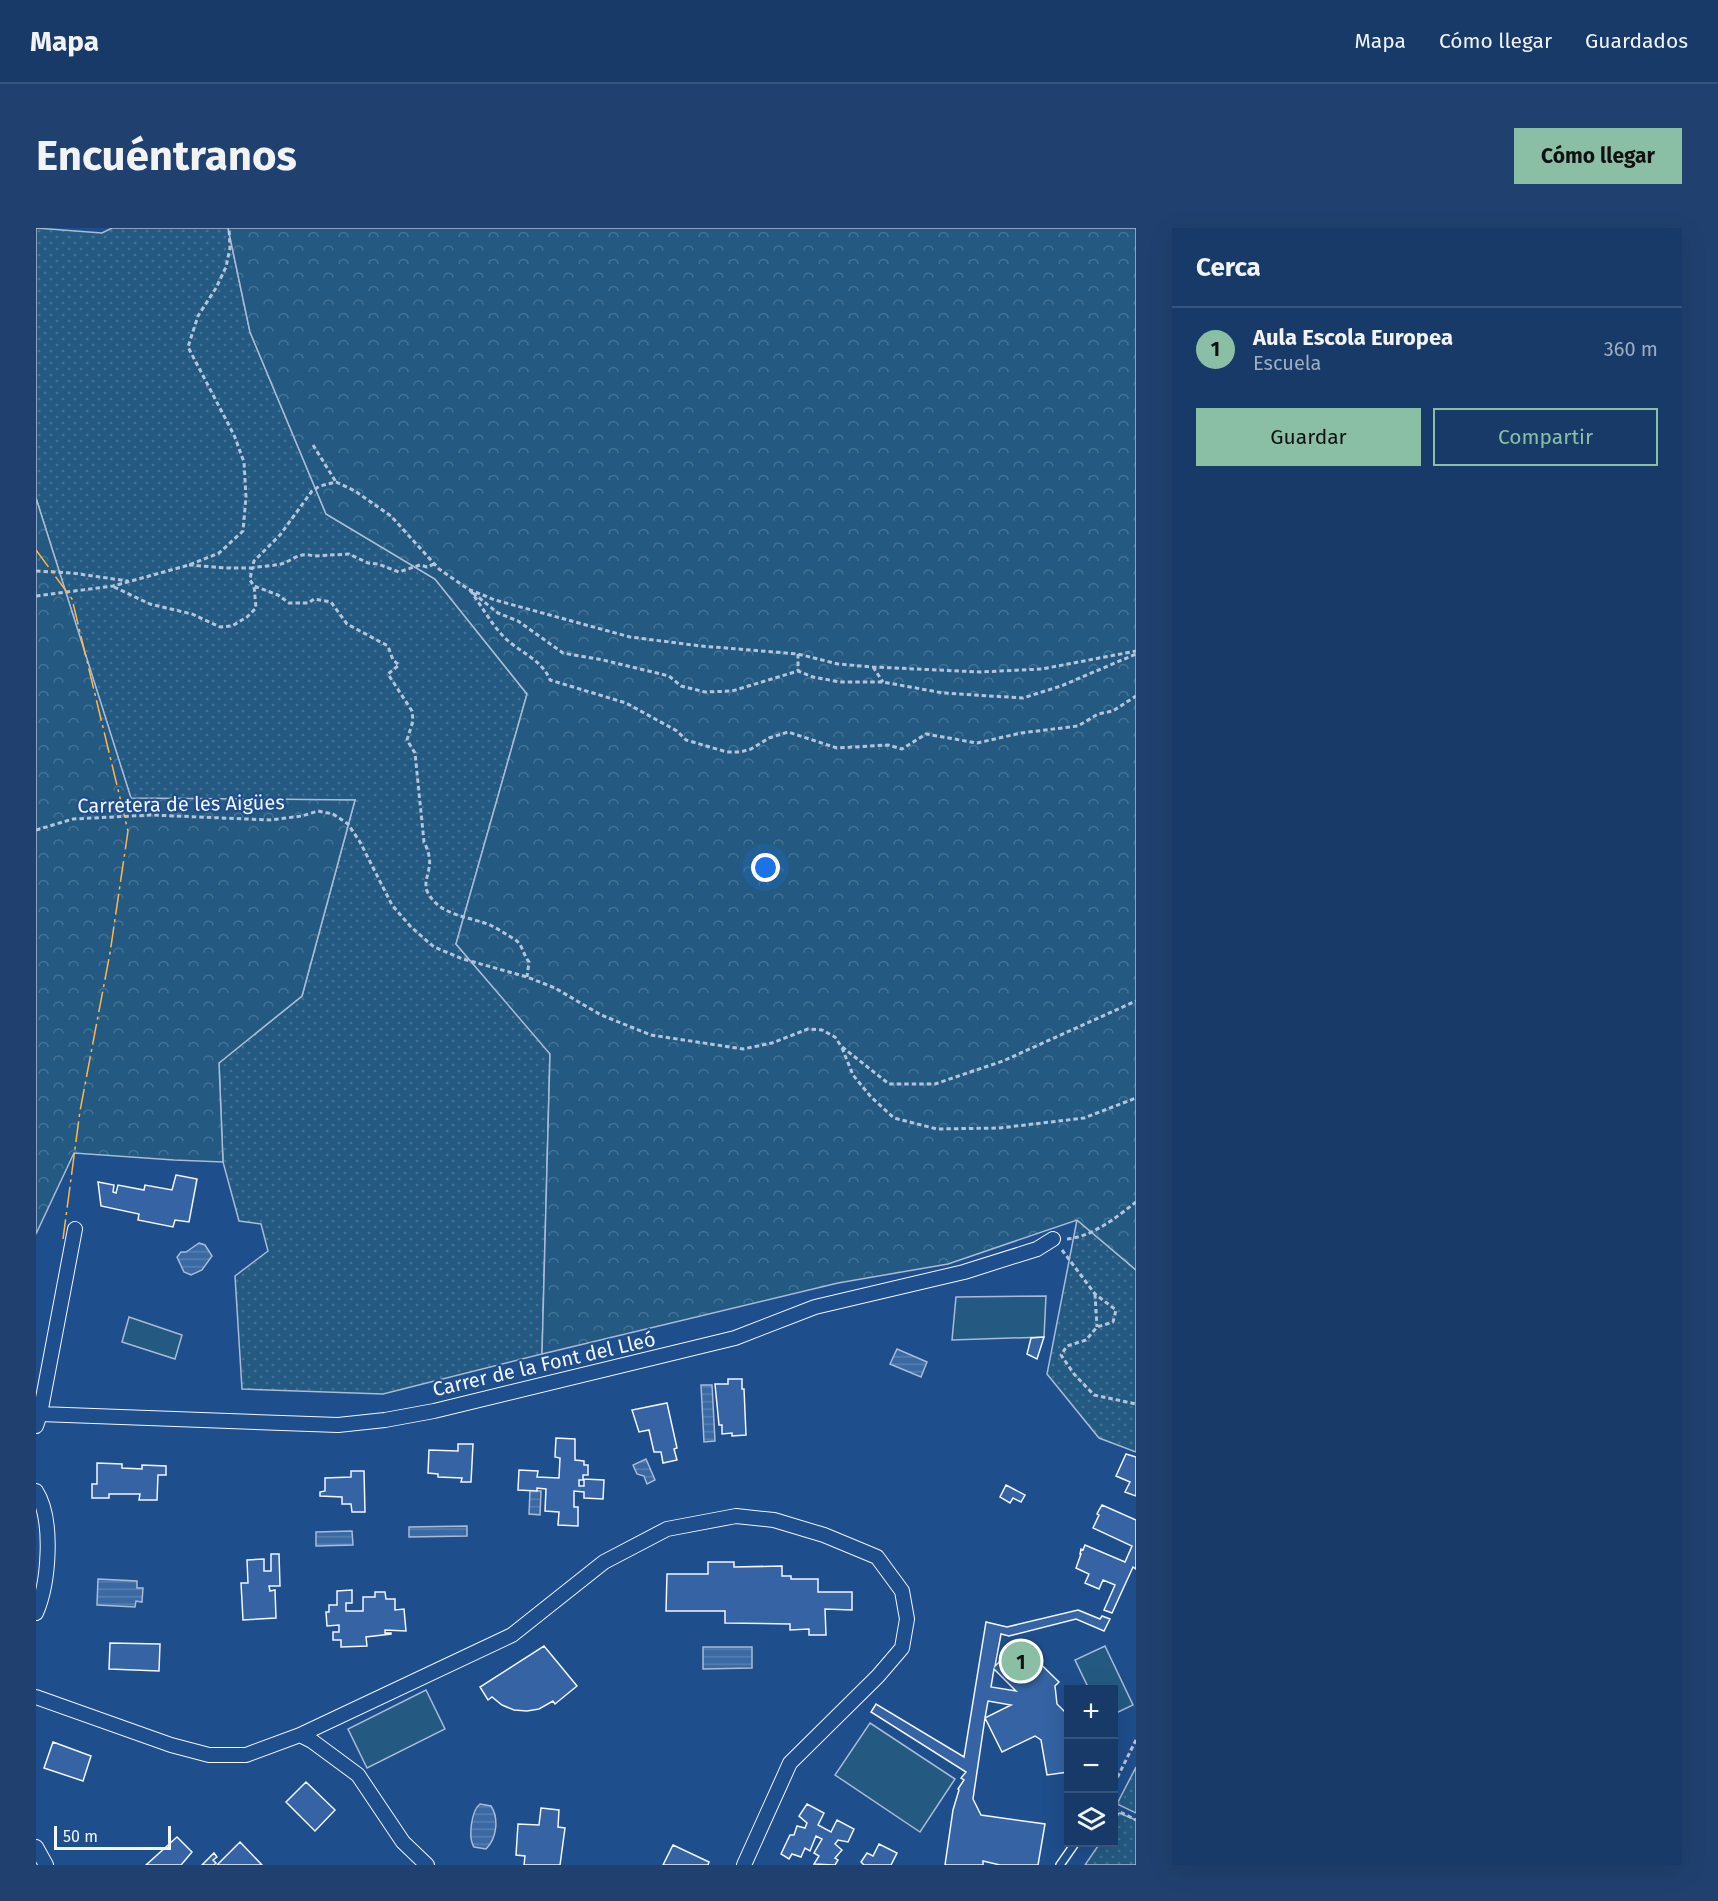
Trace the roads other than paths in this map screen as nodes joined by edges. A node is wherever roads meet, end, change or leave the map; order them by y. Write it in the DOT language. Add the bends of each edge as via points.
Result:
graph roads {
  1 [pos="75,1229"];
  2 [pos="1053,1239"];
  3 [pos="38,1420"];
  4 [pos="36,1491"];
  5 [pos="36,1613"];
  6 [pos="36,1697"];
  7 [pos="300,1735"];
  8 [pos="36,1847"];
  9 [pos="1073,1847"];
  10 [pos="46,1865"];
  11 [pos="427,1865"];
  12 [pos="744,1865"];
  13 [pos="1060,1865"];
  1 -- 3 [label="street"];
  2 -- 3 [label="street, Carrer de la Font del Lleó" via="1037,1249 964,1272 815,1307 735,1338 385,1420 338,1425"];
  4 -- 5 [label="street" via="46,1521 47,1541 46,1574"];
  6 -- 7 [label="street" via="209,1755 246,1755"];
  7 -- 11 [label="street" via="358,1775 403,1842"];
  7 -- 12 [label="street" via="512,1635 604,1562 667,1529 736,1516 774,1520 877,1557 902,1591 907,1619 902,1648 790,1763"];
  8 -- 10 [label="street"];
  9 -- 13 [label="lane"];
}
